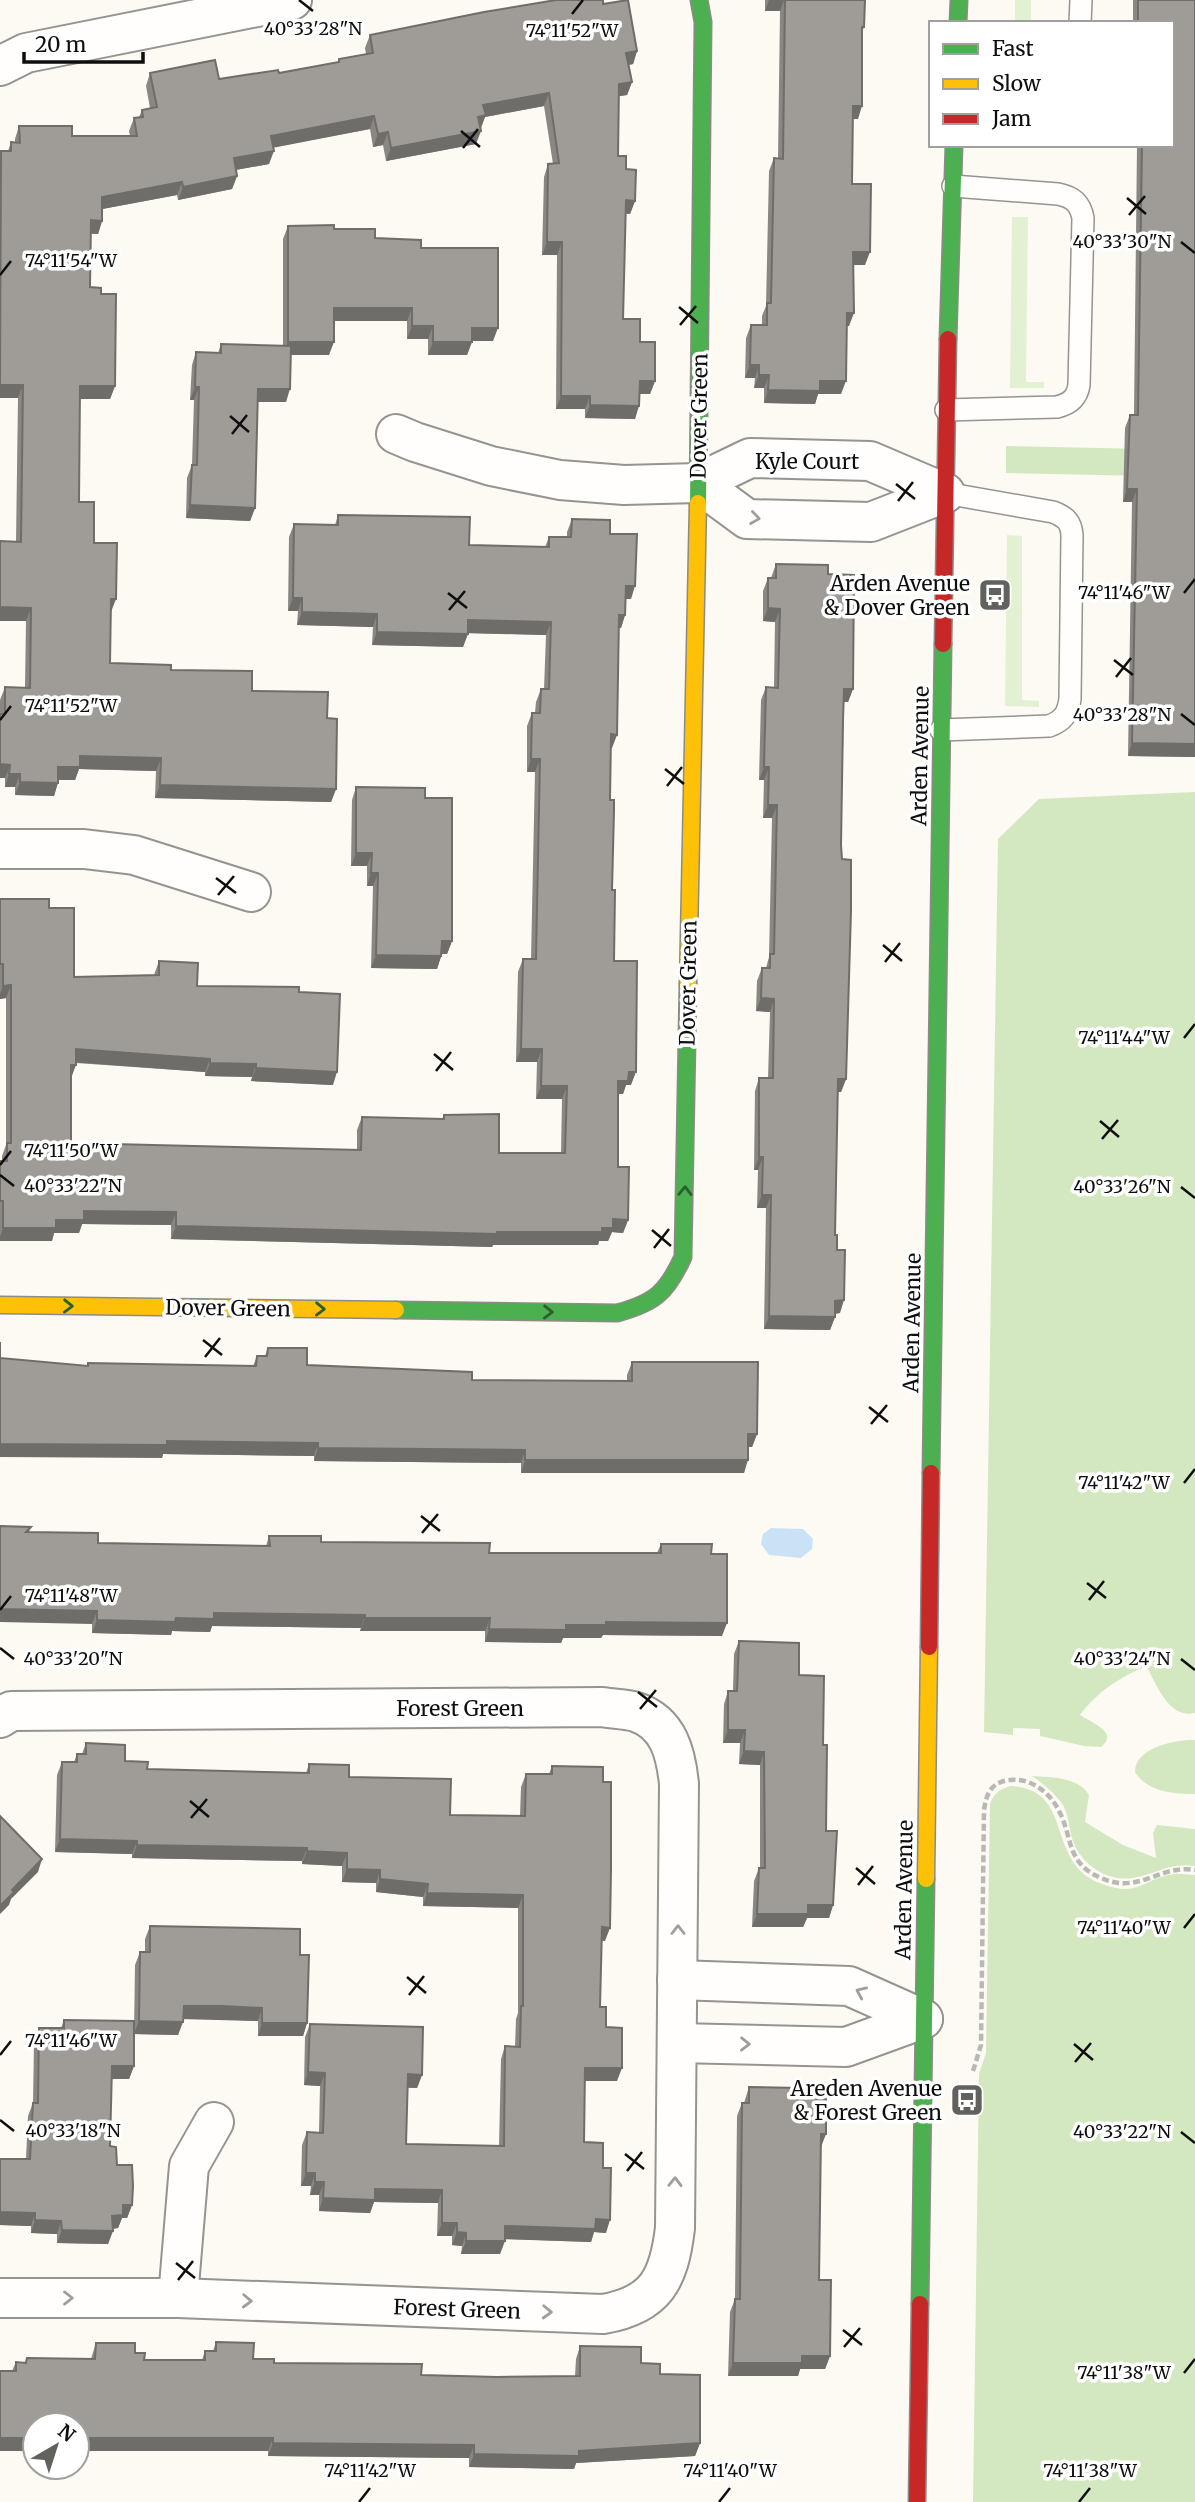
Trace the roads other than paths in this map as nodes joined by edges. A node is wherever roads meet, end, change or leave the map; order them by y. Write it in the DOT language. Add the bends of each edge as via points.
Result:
graph roads {
  1 [pos="292,0"];
  2 [pos="699,0"];
  3 [pos="959,0"];
  4 [pos="1081,0"];
  5 [pos="958,21"];
  6 [pos="1080,21"];
  7 [pos="0,66"];
  8 [pos="954,147"];
  9 [pos="953,186"];
  10 [pos="946,410"];
  11 [pos="396,433"];
  12 [pos="698,483"];
  13 [pos="945,493"];
  14 [pos="941,730"];
  15 [pos="0,849"];
  16 [pos="250,892"];
  17 [pos="0,1305"];
  18 [pos="0,1718"];
  19 [pos="677,1980"];
  20 [pos="923,2019"];
  21 [pos="677,2043"];
  22 [pos="214,2122"];
  23 [pos="0,2298"];
  24 [pos="178,2298"];
  25 [pos="917,2502"];
  1 -- 7 [label="street" via="26,53"];
  2 -- 12 [label="street, Dover Green" via="703,22"];
  3 -- 5 [label="street"];
  4 -- 6 [label="lane"];
  8 -- 9 [label="street, Arden Avenue"];
  9 -- 10 [label="street, Arden Avenue"];
  9 -- 10 [label="lane" via="1058,194 1081,208 1079,385 1072,401 1056,407"];
  10 -- 13 [label="street, Arden Avenue"];
  11 -- 12 [label="street, Kyle Court" via="491,467 560,480 624,485"];
  12 -- 13 [label="street, Kyle Court" via="750,458 870,461"];
  12 -- 13 [label="street, one-way" via="747,519 871,522"];
  17 -- 12 [label="street, Dover Green, one-way" via="617,1313 641,1308 660,1296 683,1257"];
  13 -- 14 [label="street, Arden Avenue"];
  13 -- 14 [label="lane" via="1063,516 1072,526 1070,699 1064,718 1049,726"];
  14 -- 20 [label="street, Arden Avenue"];
  15 -- 16 [label="street" via="84,849 134,855"];
  19 -- 18 [label="street, Forest Green, one-way" via="679,1784 675,1753 660,1726 637,1713 603,1707 11,1711"];
  20 -- 19 [label="street, one-way" via="849,1986"];
  19 -- 21 [label="street, Forest Green"];
  21 -- 20 [label="street, one-way" via="846,2047"];
  20 -- 25 [label="street, Arden Avenue"];
  24 -- 21 [label="street, Forest Green, one-way" via="603,2314 628,2310 653,2293 671,2260"];
  22 -- 24 [label="street" via="188,2166"];
  23 -- 24 [label="street, Forest Green, one-way"];
}
